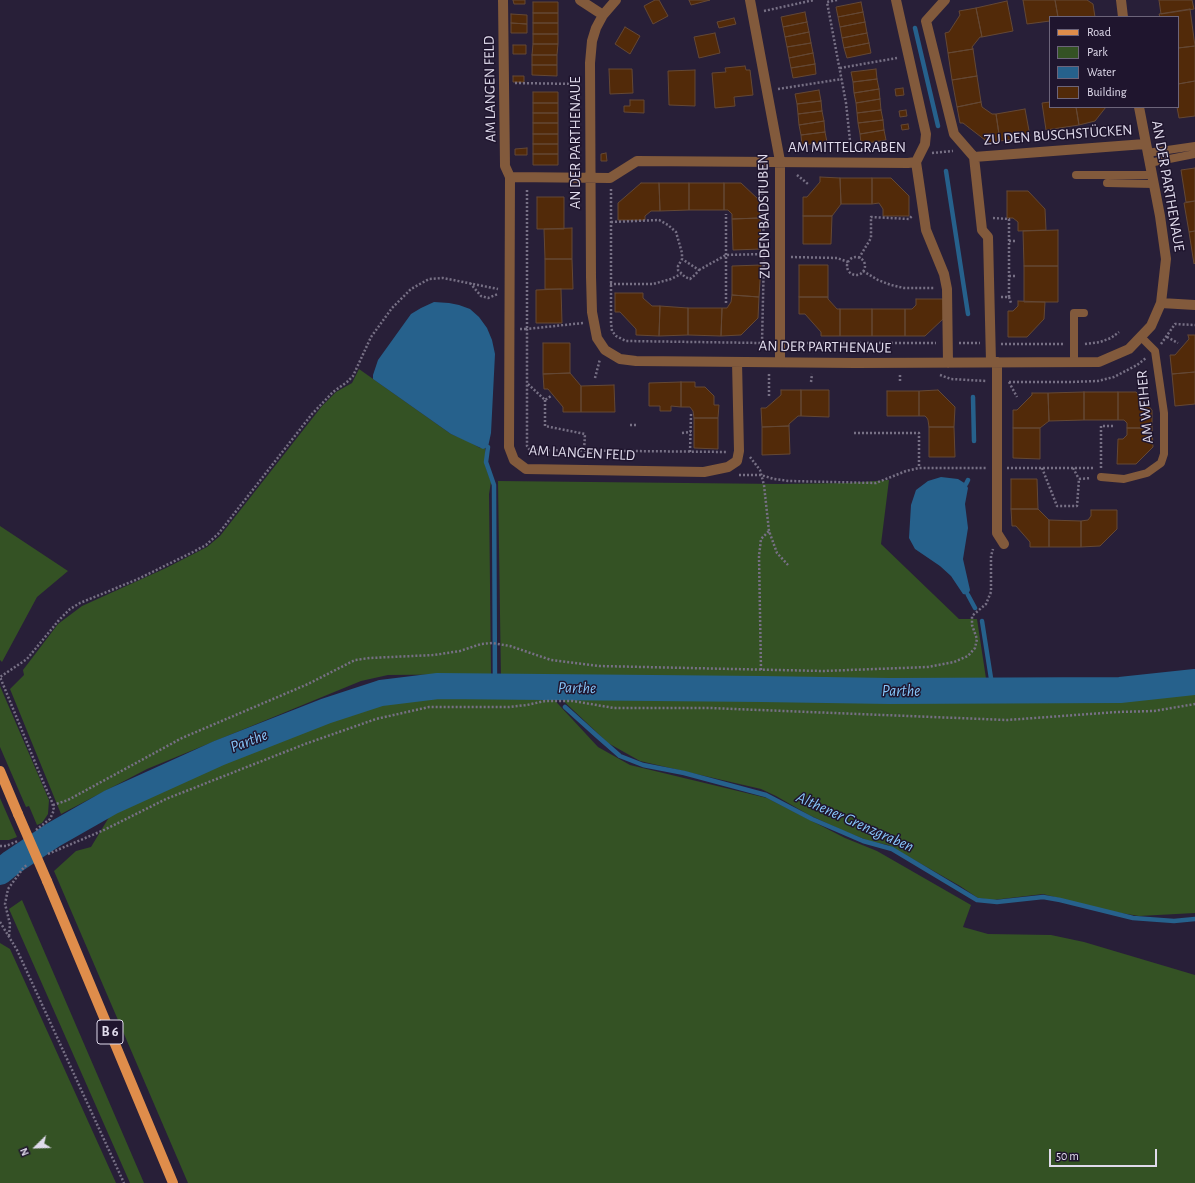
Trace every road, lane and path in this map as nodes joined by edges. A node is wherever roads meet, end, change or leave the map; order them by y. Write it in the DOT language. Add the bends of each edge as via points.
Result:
graph roads {
  1 [pos="503,0"];
  2 [pos="580,0"];
  3 [pos="616,0"];
  4 [pos="750,0"];
  5 [pos="814,0"];
  6 [pos="837,0"];
  7 [pos="896,0"];
  8 [pos="945,0"];
  9 [pos="1120,0"];
  10 [pos="826,1"];
  11 [pos="753,14"];
  12 [pos="603,15"];
  13 [pos="1123,16"];
  14 [pos="909,56"];
  15 [pos="840,68"];
  16 [pos="842,79"];
  17 [pos="505,83"];
  18 [pos="589,84"];
  19 [pos="768,91"];
  20 [pos="1139,108"];
  21 [pos="1195,146"];
  22 [pos="1146,148"];
  23 [pos="971,153"];
  24 [pos="1195,154"];
  25 [pos="762,161"];
  26 [pos="780,161"];
  27 [pos="916,162"];
  28 [pos="852,163"];
  29 [pos="1149,163"];
  30 [pos="796,174"];
  31 [pos="1076,175"];
  32 [pos="510,177"];
  33 [pos="591,178"];
  34 [pos="610,178"];
  35 [pos="1152,179"];
  36 [pos="1107,183"];
  37 [pos="808,184"];
  38 [pos="534,187"];
  39 [pos="922,205"];
  40 [pos="726,214"];
  41 [pos="981,218"];
  42 [pos="611,222"];
  43 [pos="1009,241"];
  44 [pos="1017,241"];
  45 [pos="764,254"];
  46 [pos="726,256"];
  47 [pos="780,257"];
  48 [pos="859,258"];
  49 [pos="682,259"];
  50 [pos="848,262"];
  51 [pos="699,270"];
  52 [pos="863,271"];
  53 [pos="681,274"];
  54 [pos="1009,276"];
  55 [pos="1016,276"];
  56 [pos="469,283"];
  57 [pos="610,284"];
  58 [pos="947,289"];
  59 [pos="507,290"];
  60 [pos="989,297"];
  61 [pos="1009,297"];
  62 [pos="726,303"];
  63 [pos="1011,303"];
  64 [pos="1161,303"];
  65 [pos="1195,305"];
  66 [pos="1084,313"];
  67 [pos="584,316"];
  68 [pos="589,323"];
  69 [pos="1195,325"];
  70 [pos="527,329"];
  71 [pos="585,330"];
  72 [pos="1119,332"];
  73 [pos="1168,336"];
  74 [pos="1141,337"];
  75 [pos="787,343"];
  76 [pos="947,343"];
  77 [pos="1178,343"];
  78 [pos="990,344"];
  79 [pos="1074,344"];
  80 [pos="605,350"];
  81 [pos="1155,351"];
  82 [pos="596,356"];
  83 [pos="600,360"];
  84 [pos="780,361"];
  85 [pos="604,362"];
  86 [pos="738,362"];
  87 [pos="994,362"];
  88 [pos="1074,362"];
  89 [pos="948,363"];
  90 [pos="769,373"];
  91 [pos="812,374"];
  92 [pos="900,375"];
  93 [pos="595,378"];
  94 [pos="900,381"];
  95 [pos="997,381"];
  96 [pos="811,382"];
  97 [pos="1009,382"];
  98 [pos="527,384"];
  99 [pos="551,396"];
  100 [pos="770,396"];
  101 [pos="1017,397"];
  102 [pos="545,400"];
  103 [pos="691,414"];
  104 [pos="630,425"];
  105 [pos="636,425"];
  106 [pos="1115,426"];
  107 [pos="691,432"];
  108 [pos="682,433"];
  109 [pos="854,433"];
  110 [pos="584,450"];
  111 [pos="731,451"];
  112 [pos="749,451"];
  113 [pos="690,452"];
  114 [pos="919,468"];
  115 [pos="997,468"];
  116 [pos="1042,468"];
  117 [pos="1073,468"];
  118 [pos="1101,468"];
  119 [pos="720,470"];
  120 [pos="761,475"];
  121 [pos="1101,477"];
  122 [pos="1079,479"];
  123 [pos="769,531"];
  124 [pos="997,533"];
  125 [pos="1004,544"];
  126 [pos="788,565"];
  127 [pos="761,670"];
  128 [pos="0,677"];
  129 [pos="1195,704"];
  130 [pos="0,772"];
  131 [pos="53,805"];
  132 [pos="50,819"];
  133 [pos="42,857"];
  134 [pos="30,864"];
  135 [pos="0,922"];
  136 [pos="9,936"];
  137 [pos="124,1183"];
  138 [pos="173,1183"];
  1 -- 17 [label="street, AM LANGEN FELD"];
  2 -- 12 [label="street"];
  3 -- 12 [label="street, AN DER PARTHENAUE"];
  4 -- 11 [label="street, ZU DEN BADSTUBEN"];
  5 -- 11 [label="path"];
  6 -- 10 [label="path"];
  7 -- 14 [label="street"];
  8 -- 23 [label="street" via="926,21 954,134"];
  9 -- 13 [label="street"];
  10 -- 15 [label="path"];
  11 -- 19 [label="street, ZU DEN BADSTUBEN"];
  12 -- 18 [label="street, AN DER PARTHENAUE" via="592,41"];
  14 -- 15 [label="path"];
  14 -- 27 [label="street" via="926,134 925,144"];
  15 -- 16 [label="path"];
  16 -- 19 [label="path"];
  16 -- 28 [label="path"];
  17 -- 18 [label="path"];
  17 -- 32 [label="street, AM LANGEN FELD" via="505,166"];
  18 -- 33 [label="street, AN DER PARTHENAUE"];
  19 -- 26 [label="street, ZU DEN BADSTUBEN"];
  20 -- 22 [label="street, AN DER PARTHENAUE"];
  21 -- 22 [label="lane"];
  22 -- 23 [label="street, ZU DEN BUSCHSTÜCKEN"];
  22 -- 29 [label="street, AN DER PARTHENAUE"];
  23 -- 27 [label="path" via="931,154 925,161"];
  23 -- 41 [label="street"];
  24 -- 29 [label="lane"];
  25 -- 26 [label="street, AM MITTELGRABEN"];
  25 -- 34 [label="street, AM MITTELGRABEN" via="637,161"];
  25 -- 45 [label="path"];
  26 -- 28 [label="street, AM MITTELGRABEN"];
  26 -- 47 [label="street, ZU DEN BADSTUBEN"];
  27 -- 28 [label="street, AM MITTELGRABEN"];
  27 -- 39 [label="street"];
  29 -- 35 [label="street, AN DER PARTHENAUE"];
  30 -- 37 [label="path"];
  31 -- 35 [label="lane"];
  32 -- 33 [label="street"];
  32 -- 59 [label="street, AM LANGEN FELD"];
  33 -- 34 [label="street"];
  33 -- 68 [label="street, AN DER PARTHENAUE"];
  34 -- 42 [label="path"];
  35 -- 36 [label="lane"];
  35 -- 64 [label="street, AN DER PARTHENAUE" via="1166,259"];
  38 -- 70 [label="path" via="527,187"];
  39 -- 48 [label="path" via="909,219 871,217 870,238"];
  39 -- 58 [label="street" via="926,230 944,274"];
  40 -- 46 [label="path"];
  41 -- 43 [label="path" via="1009,219"];
  41 -- 60 [label="street" via="982,230 988,237"];
  42 -- 49 [label="path" via="659,220 676,232"];
  42 -- 57 [label="path"];
  43 -- 44 [label="path"];
  43 -- 54 [label="path"];
  45 -- 46 [label="path"];
  45 -- 57 [label="path" via="762,343 626,341 616,336 612,330"];
  46 -- 51 [label="path"];
  46 -- 62 [label="path"];
  47 -- 50 [label="path" via="837,258"];
  47 -- 84 [label="street, ZU DEN BADSTUBEN"];
  48 -- 50 [label="path" via="853,258"];
  48 -- 52 [label="path" via="864,262"];
  49 -- 51 [label="path"];
  49 -- 53 [label="path" via="678,266"];
  50 -- 52 [label="path" via="848,269 852,274"];
  51 -- 53 [label="path" via="690,278"];
  52 -- 58 [label="path" via="878,280 904,288"];
  53 -- 57 [label="path" via="653,284"];
  54 -- 55 [label="path"];
  54 -- 61 [label="path"];
  56 -- 59 [label="path"];
  56 -- 59 [label="path" via="481,296 488,298"];
  56 -- 128 [label="path" via="434,278 420,283 404,295 371,337 353,376 312,414 220,533 193,552 70,609 27,659"];
  58 -- 76 [label="street"];
  59 -- 119 [label="street, AM LANGEN FELD" via="508,447 514,460 526,469 704,472"];
  60 -- 61 [label="path"];
  60 -- 78 [label="street"];
  61 -- 63 [label="path"];
  64 -- 65 [label="street"];
  64 -- 74 [label="street, AN DER PARTHENAUE" via="1151,326"];
  66 -- 79 [label="lane" via="1074,313"];
  67 -- 68 [label="path"];
  68 -- 70 [label="path"];
  68 -- 71 [label="path"];
  68 -- 80 [label="street, AN DER PARTHENAUE"];
  69 -- 73 [label="path" via="1175,324"];
  70 -- 98 [label="path"];
  72 -- 79 [label="path" via="1100,342"];
  73 -- 77 [label="path"];
  73 -- 81 [label="path"];
  74 -- 81 [label="lane, AM WEIHER"];
  74 -- 88 [label="street, AN DER PARTHENAUE" via="1129,349 1099,362"];
  75 -- 76 [label="path"];
  76 -- 78 [label="path"];
  76 -- 89 [label="street"];
  78 -- 79 [label="path"];
  78 -- 87 [label="street"];
  79 -- 88 [label="lane"];
  80 -- 83 [label="path"];
  80 -- 86 [label="street, AN DER PARTHENAUE" via="620,359 629,360"];
  81 -- 97 [label="path" via="1137,365 1114,377 1098,381"];
  81 -- 121 [label="lane, AM WEIHER" via="1164,413 1164,454 1161,463 1147,473 1124,479"];
  82 -- 83 [label="path"];
  83 -- 85 [label="path"];
  83 -- 93 [label="path"];
  84 -- 86 [label="street, AN DER PARTHENAUE"];
  84 -- 89 [label="street, AN DER PARTHENAUE"];
  86 -- 119 [label="street, AM LANGEN FELD" via="739,451 737,461"];
  87 -- 88 [label="street, AN DER PARTHENAUE"];
  87 -- 89 [label="street, AN DER PARTHENAUE"];
  87 -- 95 [label="street"];
  90 -- 100 [label="path"];
  91 -- 96 [label="path"];
  92 -- 94 [label="path"];
  95 -- 97 [label="path"];
  95 -- 115 [label="street"];
  97 -- 101 [label="path"];
  98 -- 102 [label="path"];
  98 -- 110 [label="path" via="529,449"];
  99 -- 102 [label="path"];
  102 -- 110 [label="path" via="546,426 585,434"];
  103 -- 107 [label="path"];
  104 -- 105 [label="path"];
  106 -- 118 [label="path" via="1101,426"];
  107 -- 108 [label="path"];
  107 -- 113 [label="path"];
  109 -- 114 [label="path" via="919,433"];
  110 -- 113 [label="path"];
  111 -- 113 [label="path"];
  112 -- 120 [label="path" via="749,456"];
  114 -- 115 [label="path"];
  114 -- 120 [label="path" via="876,483 789,481"];
  115 -- 116 [label="path"];
  115 -- 124 [label="street"];
  116 -- 117 [label="path"];
  116 -- 122 [label="path" via="1057,506 1077,506"];
  117 -- 118 [label="path"];
  117 -- 122 [label="path"];
  118 -- 121 [label="path"];
  119 -- 120 [label="path" via="728,475"];
  120 -- 123 [label="path"];
  121 -- 122 [label="path"];
  123 -- 126 [label="path" via="777,553"];
  123 -- 127 [label="path" via="761,539 759,556"];
  124 -- 125 [label="street"];
  124 -- 127 [label="path" via="991,556 991,592 986,604 972,616 977,640 975,648 968,656 954,662 928,667 823,671"];
  127 -- 131 [label="path" via="599,666 551,660 498,643 481,644 460,651 434,655 355,660 308,684 182,738 68,800"];
  128 -- 131 [label="path"];
  129 -- 133 [label="path" via="1154,711 1007,720 710,708 614,708 573,701 545,701 509,707 429,707 376,719 305,744 166,799"];
  130 -- 138 [label="main road, B 6, bridge"];
  131 -- 132 [label="path" via="54,810"];
  134 -- 136 [label="path" via="24,867 8,888 5,904 10,924"];
  135 -- 136 [label="path"];
  136 -- 137 [label="path"];
}
